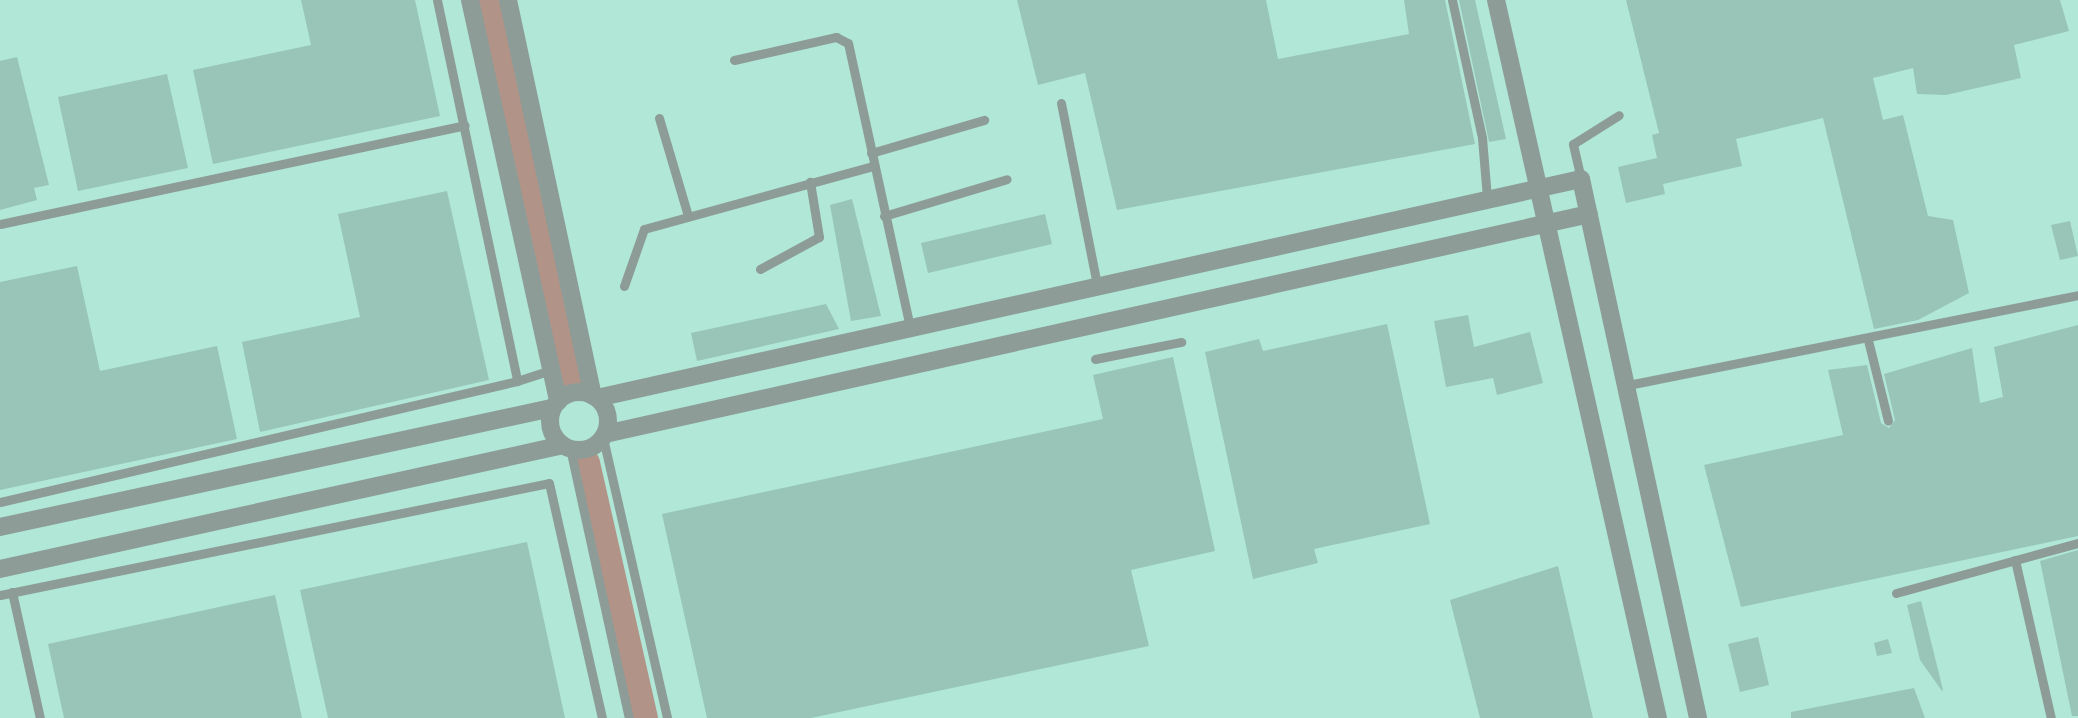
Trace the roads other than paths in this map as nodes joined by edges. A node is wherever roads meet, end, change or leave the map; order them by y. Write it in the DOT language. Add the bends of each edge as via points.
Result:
graph roads {
  1 [pos="437,0"];
  2 [pos="470,0"];
  3 [pos="508,0"];
  4 [pos="1452,0"];
  5 [pos="1496,0"];
  6 [pos="734,61"];
  7 [pos="1061,103"];
  8 [pos="1619,115"];
  9 [pos="659,118"];
  10 [pos="984,120"];
  11 [pos="466,125"];
  12 [pos="871,153"];
  13 [pos="873,166"];
  14 [pos="1007,179"];
  15 [pos="1581,179"];
  16 [pos="810,182"];
  17 [pos="1540,186"];
  18 [pos="1487,198"];
  19 [pos="1589,214"];
  20 [pos="688,216"];
  21 [pos="884,216"];
  22 [pos="1548,222"];
  23 [pos="0,225"];
  24 [pos="760,269"];
  25 [pos="1097,284"];
  26 [pos="624,286"];
  27 [pos="2078,295"];
  28 [pos="910,328"];
  29 [pos="1868,340"];
  30 [pos="1181,342"];
  31 [pos="1095,359"];
  32 [pos="551,370"];
  33 [pos="516,381"];
  34 [pos="1622,386"];
  35 [pos="595,397"];
  36 [pos="555,404"];
  37 [pos="1888,421"];
  38 [pos="604,436"];
  39 [pos="566,447"];
  40 [pos="0,502"];
  41 [pos="0,527"];
  42 [pos="2078,543"];
  43 [pos="2015,560"];
  44 [pos="0,569"];
  45 [pos="12,592"];
  46 [pos="1896,593"];
  47 [pos="0,595"];
  48 [pos="40,718"];
  49 [pos="602,718"];
  50 [pos="629,718"];
  51 [pos="667,718"];
  52 [pos="1658,718"];
  53 [pos="1698,718"];
  54 [pos="2050,718"];
  1 -- 11 [label="lane"];
  2 -- 32 [label="street"];
  3 -- 35 [label="street"];
  4 -- 18 [label="lane" via="1482,138"];
  5 -- 17 [label="street"];
  6 -- 12 [label="lane" via="835,37 848,43"];
  7 -- 25 [label="lane"];
  8 -- 15 [label="lane" via="1573,144"];
  9 -- 20 [label="lane"];
  10 -- 12 [label="lane"];
  11 -- 23 [label="lane"];
  11 -- 33 [label="lane"];
  12 -- 13 [label="lane"];
  13 -- 16 [label="lane"];
  13 -- 21 [label="lane"];
  14 -- 21 [label="lane"];
  15 -- 17 [label="street"];
  15 -- 19 [label="street"];
  16 -- 20 [label="lane"];
  16 -- 24 [label="lane" via="819,237"];
  17 -- 18 [label="street"];
  17 -- 22 [label="street"];
  18 -- 25 [label="street"];
  19 -- 22 [label="street"];
  19 -- 34 [label="street"];
  20 -- 26 [label="lane" via="636,236"];
  21 -- 28 [label="lane"];
  22 -- 38 [label="street"];
  22 -- 52 [label="street"];
  25 -- 28 [label="street"];
  27 -- 29 [label="lane"];
  28 -- 35 [label="street"];
  29 -- 34 [label="lane"];
  29 -- 37 [label="lane"];
  30 -- 31 [label="lane"];
  32 -- 33 [label="lane"];
  32 -- 36 [label="street"];
  33 -- 40 [label="lane"];
  34 -- 53 [label="street"];
  35 -- 36 [label="street" via="578,391"];
  35 -- 38 [label="street" via="608,418"];
  36 -- 39 [label="street" via="552,433"];
  36 -- 41 [label="street"];
  38 -- 39 [label="street" via="591,447"];
  38 -- 51 [label="lane"];
  39 -- 44 [label="street"];
  39 -- 50 [label="lane"];
  42 -- 43 [label="lane"];
  43 -- 46 [label="lane"];
  43 -- 54 [label="lane"];
  45 -- 47 [label="lane"];
  45 -- 48 [label="lane"];
  45 -- 49 [label="lane" via="549,483"];
}
